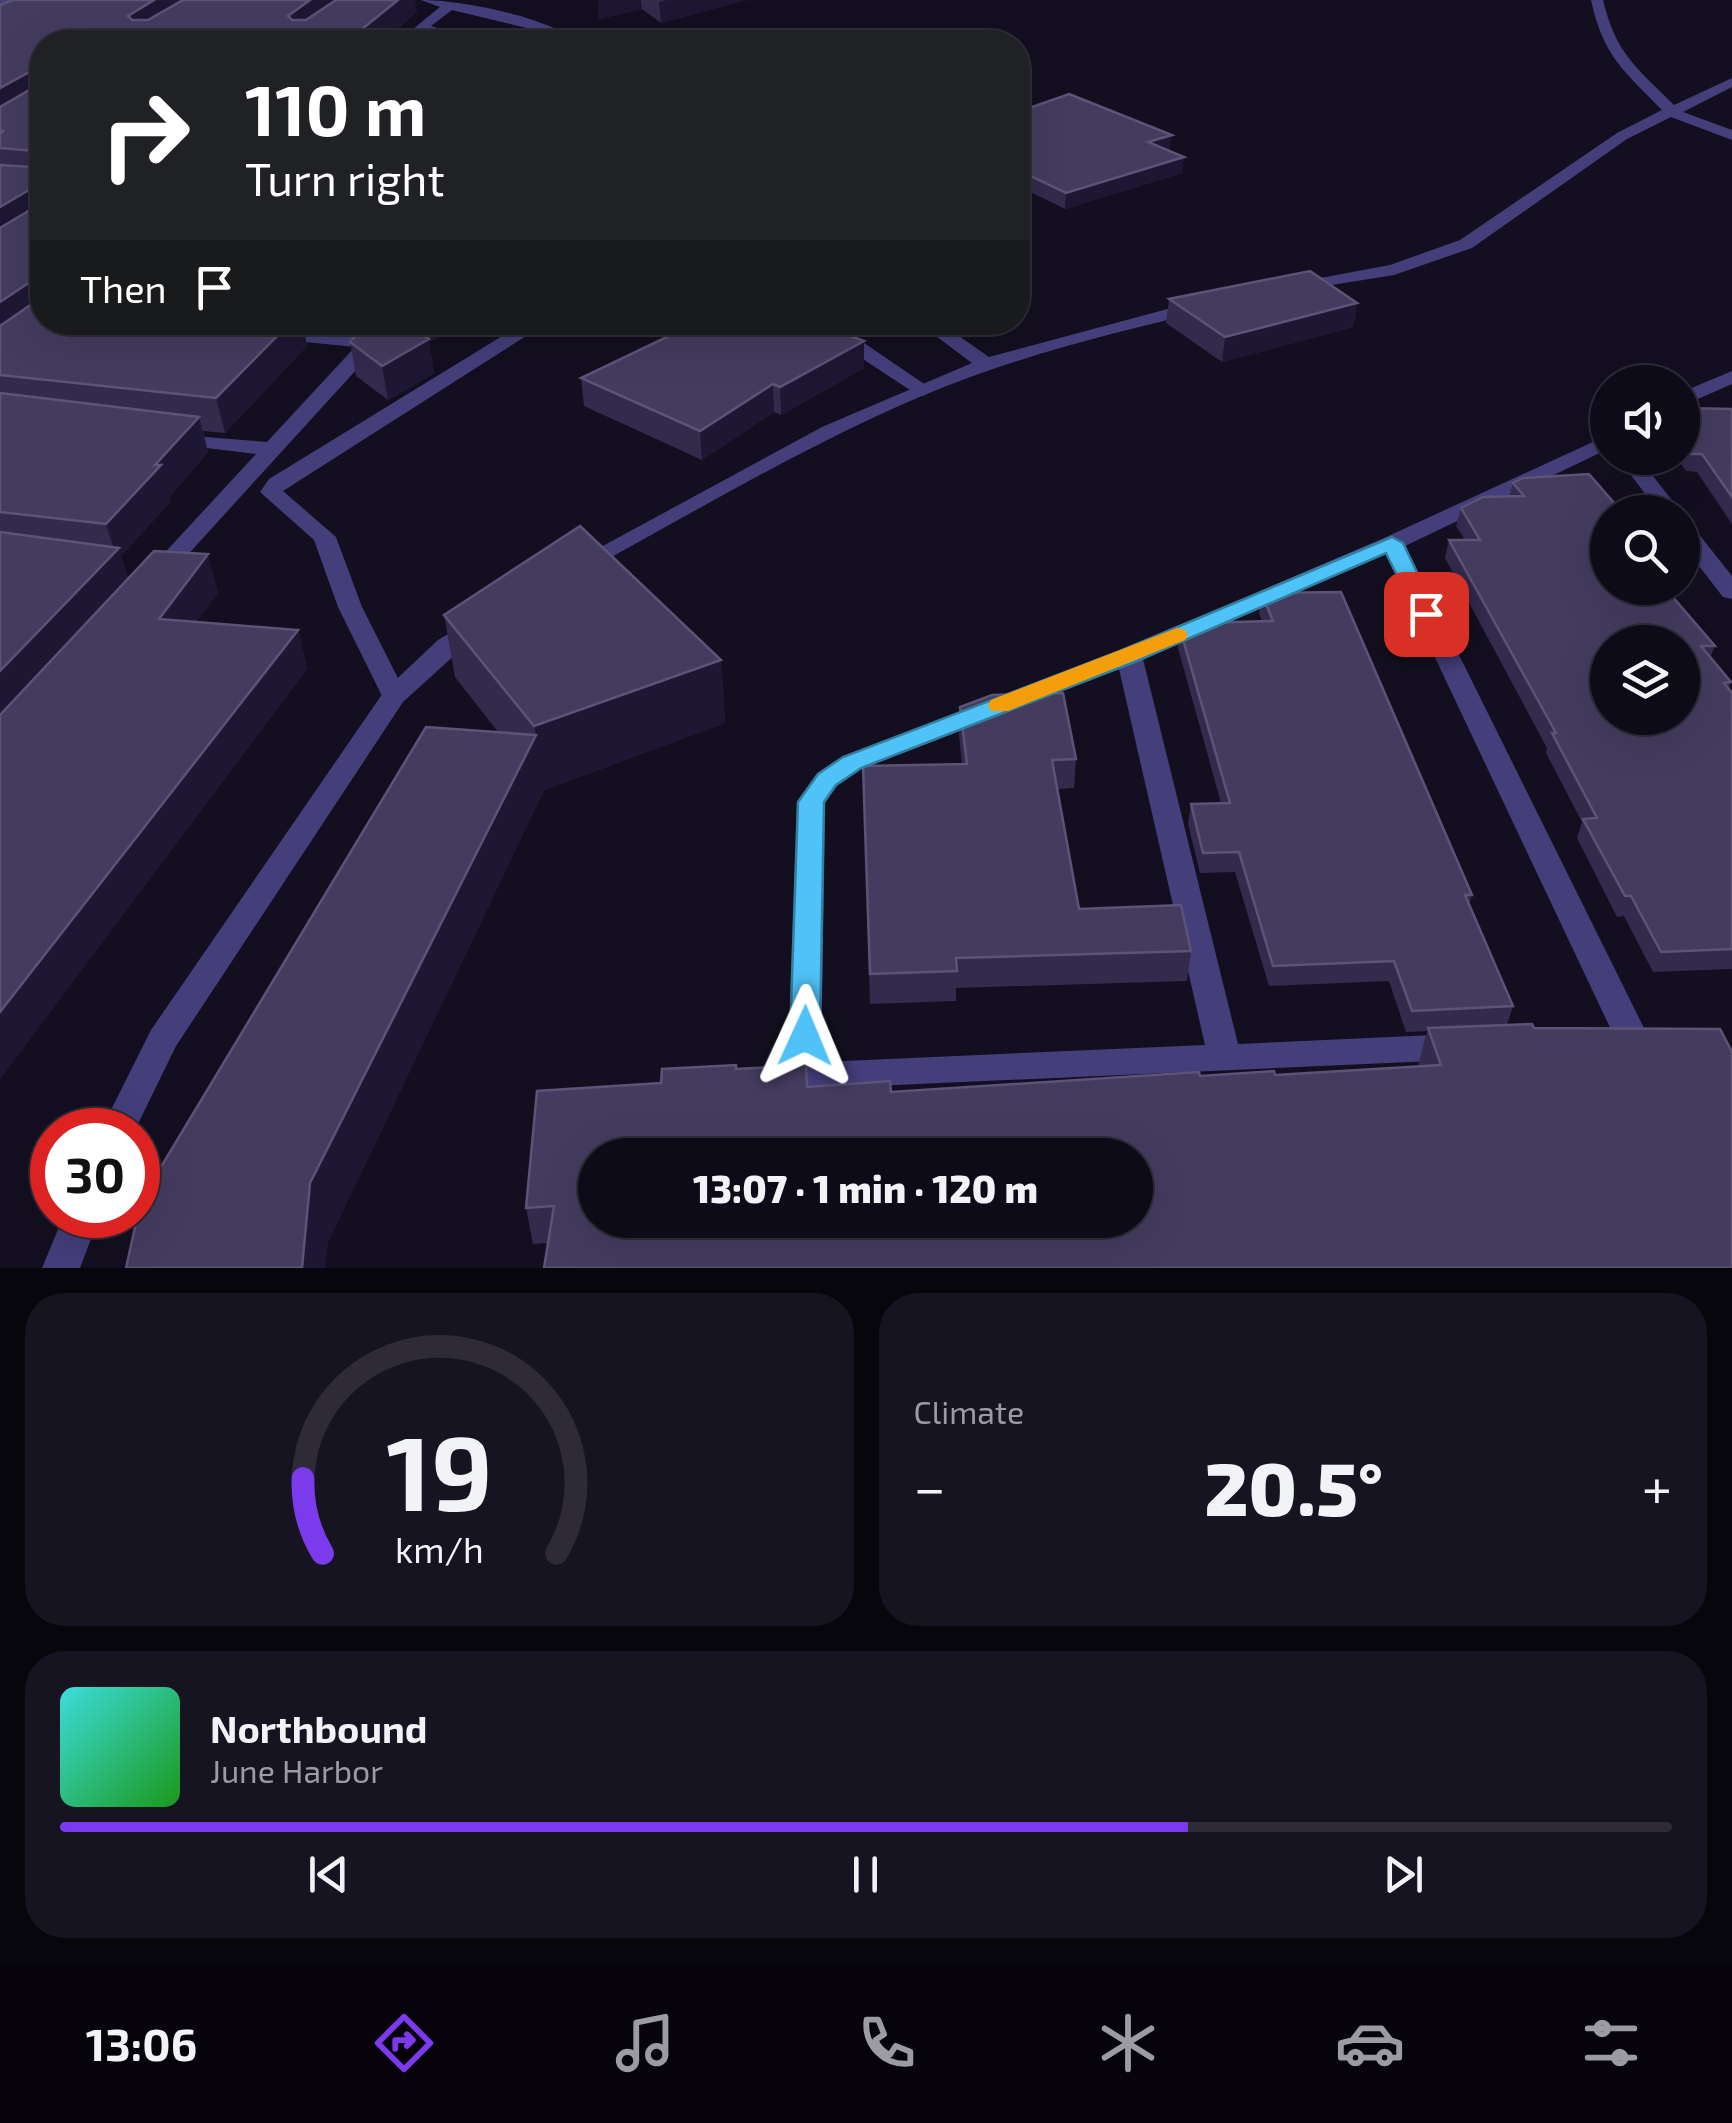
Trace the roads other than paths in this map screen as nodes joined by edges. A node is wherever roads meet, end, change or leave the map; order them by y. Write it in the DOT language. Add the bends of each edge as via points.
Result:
graph roads {
  1 [pos="26,0"];
  2 [pos="427,0"];
  3 [pos="1597,0"];
  4 [pos="0,2"];
  5 [pos="452,4"];
  6 [pos="45,6"];
  7 [pos="12,19"];
  8 [pos="422,28"];
  9 [pos="419,30"];
  10 [pos="430,30"];
  11 [pos="547,30"];
  12 [pos="1732,82"];
  13 [pos="1673,113"];
  14 [pos="1732,135"];
  15 [pos="1274,292"];
  16 [pos="1221,302"];
  17 [pos="293,335"];
  18 [pos="383,335"];
  19 [pos="518,335"];
  20 [pos="945,335"];
  21 [pos="841,336"];
  22 [pos="370,343"];
  23 [pos="987,364"];
  24 [pos="1732,377"];
  25 [pos="923,390"];
  26 [pos="1700,392"];
  27 [pos="155,436"];
  28 [pos="272,449"];
  29 [pos="1590,449"];
  30 [pos="1641,475"];
  31 [pos="1657,495"];
  32 [pos="1392,543"];
  33 [pos="1700,551"];
  34 [pos="551,580"];
  35 [pos="144,581"];
  36 [pos="1732,592"];
  37 [pos="502,606"];
  38 [pos="1128,656"];
  39 [pos="394,696"];
  40 [pos="1593,1040"];
  41 [pos="1496,1045"];
  42 [pos="1225,1059"];
  43 [pos="804,1075"];
  44 [pos="749,1080"];
  45 [pos="129,1108"];
  46 [pos="73,1238"];
  47 [pos="61,1268"];
  1 -- 4 [label="street"];
  2 -- 5 [label="street"];
  3 -- 13 [label="street" via="1616,54"];
  5 -- 8 [label="street"];
  5 -- 11 [label="street"];
  6 -- 7 [label="street"];
  8 -- 9 [label="street"];
  8 -- 10 [label="street"];
  12 -- 13 [label="street"];
  13 -- 14 [label="street"];
  13 -- 15 [label="street" via="1622,136 1466,244 1394,270"];
  16 -- 23 [label="street"];
  17 -- 22 [label="street"];
  18 -- 22 [label="street"];
  19 -- 39 [label="street" via="272,492 324,537"];
  20 -- 23 [label="street"];
  21 -- 25 [label="street"];
  22 -- 28 [label="street"];
  23 -- 25 [label="street"];
  24 -- 26 [label="street"];
  25 -- 34 [label="street"];
  27 -- 28 [label="street"];
  28 -- 35 [label="street"];
  29 -- 32 [label="street"];
  30 -- 31 [label="street"];
  32 -- 38 [label="street"];
  32 -- 40 [label="street" via="1649,1039"];
  33 -- 36 [label="street"];
  37 -- 39 [label="street" via="447,645"];
  38 -- 42 [label="street"];
  38 -- 43 [label="street" via="852,762 827,780 811,802"];
  39 -- 45 [label="street" via="163,1039"];
  41 -- 42 [label="street"];
  42 -- 43 [label="street"];
  43 -- 44 [label="street"];
  46 -- 47 [label="street"];
}
